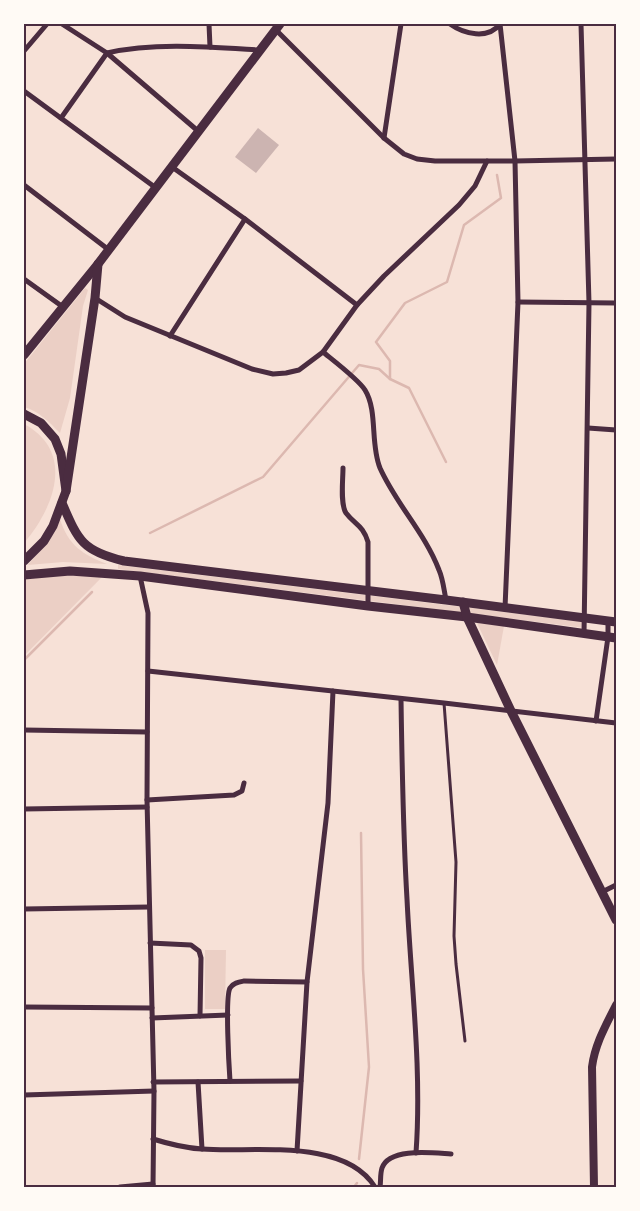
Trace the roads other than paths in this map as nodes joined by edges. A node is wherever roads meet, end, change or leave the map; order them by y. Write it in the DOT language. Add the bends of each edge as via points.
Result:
graph roads {
  1 [pos="47,24"];
  2 [pos="62,24"];
  3 [pos="209,24"];
  4 [pos="401,24"];
  5 [pos="450,24"];
  6 [pos="500,24"];
  7 [pos="581,24"];
  8 [pos="277,27"];
  9 [pos="210,47"];
  10 [pos="259,50"];
  11 [pos="24,51"];
  12 [pos="107,53"];
  13 [pos="24,91"];
  14 [pos="62,118"];
  15 [pos="198,131"];
  16 [pos="384,138"];
  17 [pos="616,159"];
  18 [pos="586,160"];
  19 [pos="487,161"];
  20 [pos="515,161"];
  21 [pos="172,166"];
  22 [pos="24,185"];
  23 [pos="156,188"];
  24 [pos="244,219"];
  25 [pos="108,250"];
  26 [pos="98,264"];
  27 [pos="24,279"];
  28 [pos="94,298"];
  29 [pos="518,302"];
  30 [pos="589,303"];
  31 [pos="616,303"];
  32 [pos="357,305"];
  33 [pos="63,307"];
  34 [pos="170,336"];
  35 [pos="323,352"];
  36 [pos="24,355"];
  37 [pos="24,414"];
  38 [pos="588,428"];
  39 [pos="616,430"];
  40 [pos="343,468"];
  41 [pos="66,491"];
  42 [pos="62,503"];
  43 [pos="24,562"];
  44 [pos="24,575"];
  45 [pos="140,576"];
  46 [pos="367,590"];
  47 [pos="446,600"];
  48 [pos="463,602"];
  49 [pos="368,606"];
  50 [pos="505,608"];
  51 [pos="467,617"];
  52 [pos="585,618"];
  53 [pos="612,622"];
  54 [pos="584,634"];
  55 [pos="612,638"];
  56 [pos="148,671"];
  57 [pos="333,691"];
  58 [pos="401,698"];
  59 [pos="444,703"];
  60 [pos="511,710"];
  61 [pos="596,721"];
  62 [pos="616,723"];
  63 [pos="24,730"];
  64 [pos="147,732"];
  65 [pos="244,783"];
  66 [pos="147,800"];
  67 [pos="147,807"];
  68 [pos="24,809"];
  69 [pos="616,885"];
  70 [pos="602,892"];
  71 [pos="149,907"];
  72 [pos="24,909"];
  73 [pos="616,920"];
  74 [pos="150,943"];
  75 [pos="306,982"];
  76 [pos="616,1005"];
  77 [pos="24,1007"];
  78 [pos="152,1008"];
  79 [pos="228,1015"];
  80 [pos="200,1016"];
  81 [pos="152,1018"];
  82 [pos="464,1041"];
  83 [pos="301,1080"];
  84 [pos="153,1082"];
  85 [pos="198,1082"];
  86 [pos="230,1082"];
  87 [pos="154,1091"];
  88 [pos="24,1095"];
  89 [pos="153,1139"];
  90 [pos="202,1149"];
  91 [pos="296,1150"];
  92 [pos="416,1153"];
  93 [pos="451,1154"];
  94 [pos="153,1186"];
  95 [pos="120,1187"];
  96 [pos="375,1187"];
  97 [pos="380,1187"];
  98 [pos="594,1187"];
  1 -- 11 [label="street"];
  2 -- 12 [label="street"];
  3 -- 9 [label="street"];
  4 -- 16 [label="street"];
  5 -- 6 [label="street" via="474,34 487,33"];
  6 -- 20 [label="street"];
  7 -- 18 [label="street"];
  8 -- 10 [label="main road"];
  8 -- 16 [label="street"];
  9 -- 10 [label="street"];
  9 -- 12 [label="street" via="128,48"];
  10 -- 15 [label="main road"];
  12 -- 14 [label="street"];
  12 -- 15 [label="street"];
  13 -- 14 [label="street"];
  14 -- 23 [label="street"];
  15 -- 21 [label="main road"];
  16 -- 19 [label="street" via="404,154 417,159"];
  17 -- 18 [label="street"];
  18 -- 20 [label="street"];
  18 -- 30 [label="street"];
  19 -- 20 [label="street"];
  19 -- 32 [label="street" via="475,186 459,205"];
  20 -- 29 [label="street"];
  21 -- 23 [label="main road"];
  21 -- 24 [label="street"];
  22 -- 25 [label="street"];
  23 -- 25 [label="main road"];
  24 -- 32 [label="street"];
  24 -- 34 [label="street"];
  25 -- 26 [label="main road"];
  26 -- 28 [label="main road"];
  26 -- 33 [label="main road"];
  27 -- 33 [label="street"];
  28 -- 34 [label="street" via="125,317"];
  28 -- 41 [label="main road"];
  29 -- 30 [label="street"];
  29 -- 50 [label="street"];
  30 -- 31 [label="street"];
  30 -- 38 [label="street"];
  32 -- 35 [label="street"];
  33 -- 36 [label="main road"];
  34 -- 35 [label="street" via="252,369 273,374 299,370"];
  35 -- 47 [label="street" via="365,390 372,412 375,452 380,467 440,571"];
  37 -- 41 [label="main road" via="41,423 55,439 61,454"];
  38 -- 39 [label="street"];
  38 -- 52 [label="street"];
  40 -- 46 [label="street" via="343,505 365,532 368,542"];
  41 -- 42 [label="main road"];
  42 -- 43 [label="main road" via="44,541"];
  42 -- 46 [label="main road" via="77,537 103,556"];
  44 -- 45 [label="main road" via="70,571"];
  45 -- 49 [label="main road"];
  45 -- 56 [label="street" via="148,613"];
  46 -- 47 [label="main road"];
  46 -- 49 [label="street"];
  47 -- 48 [label="main road"];
  48 -- 50 [label="main road"];
  48 -- 51 [label="main road"];
  49 -- 51 [label="main road"];
  50 -- 52 [label="main road"];
  51 -- 54 [label="main road"];
  51 -- 60 [label="main road"];
  52 -- 53 [label="main road"];
  52 -- 54 [label="street"];
  53 -- 55 [label="street"];
  54 -- 55 [label="main road"];
  55 -- 61 [label="street"];
  56 -- 57 [label="street"];
  56 -- 64 [label="street"];
  57 -- 58 [label="street"];
  57 -- 75 [label="street" via="328,803"];
  58 -- 59 [label="street"];
  58 -- 92 [label="street" via="406,897 418,1074"];
  59 -- 60 [label="street"];
  59 -- 82 [label="lane" via="456,862 454,936"];
  60 -- 61 [label="street"];
  60 -- 70 [label="main road"];
  61 -- 62 [label="street"];
  63 -- 64 [label="street"];
  64 -- 66 [label="street"];
  65 -- 66 [label="street" via="242,790 234,795"];
  66 -- 67 [label="street"];
  67 -- 68 [label="street"];
  67 -- 71 [label="street"];
  69 -- 70 [label="street"];
  70 -- 73 [label="main road"];
  71 -- 72 [label="street"];
  71 -- 74 [label="street"];
  74 -- 78 [label="street"];
  74 -- 80 [label="street" via="191,945 199,951"];
  75 -- 79 [label="street" via="235,983 230,988"];
  75 -- 83 [label="street"];
  76 -- 98 [label="street" via="603,1030 592,1067"];
  77 -- 78 [label="street"];
  78 -- 81 [label="street"];
  79 -- 80 [label="street"];
  79 -- 86 [label="street"];
  80 -- 81 [label="street"];
  81 -- 84 [label="street"];
  83 -- 86 [label="street"];
  83 -- 91 [label="street"];
  84 -- 85 [label="street"];
  84 -- 87 [label="street"];
  85 -- 86 [label="street"];
  85 -- 90 [label="street"];
  87 -- 88 [label="street"];
  87 -- 89 [label="street"];
  89 -- 90 [label="street"];
  89 -- 94 [label="street"];
  90 -- 91 [label="street"];
  91 -- 96 [label="street" via="341,1160 358,1168"];
  92 -- 93 [label="street"];
  92 -- 97 [label="street" via="394,1156 386,1161"];
  94 -- 95 [label="street"];
}
